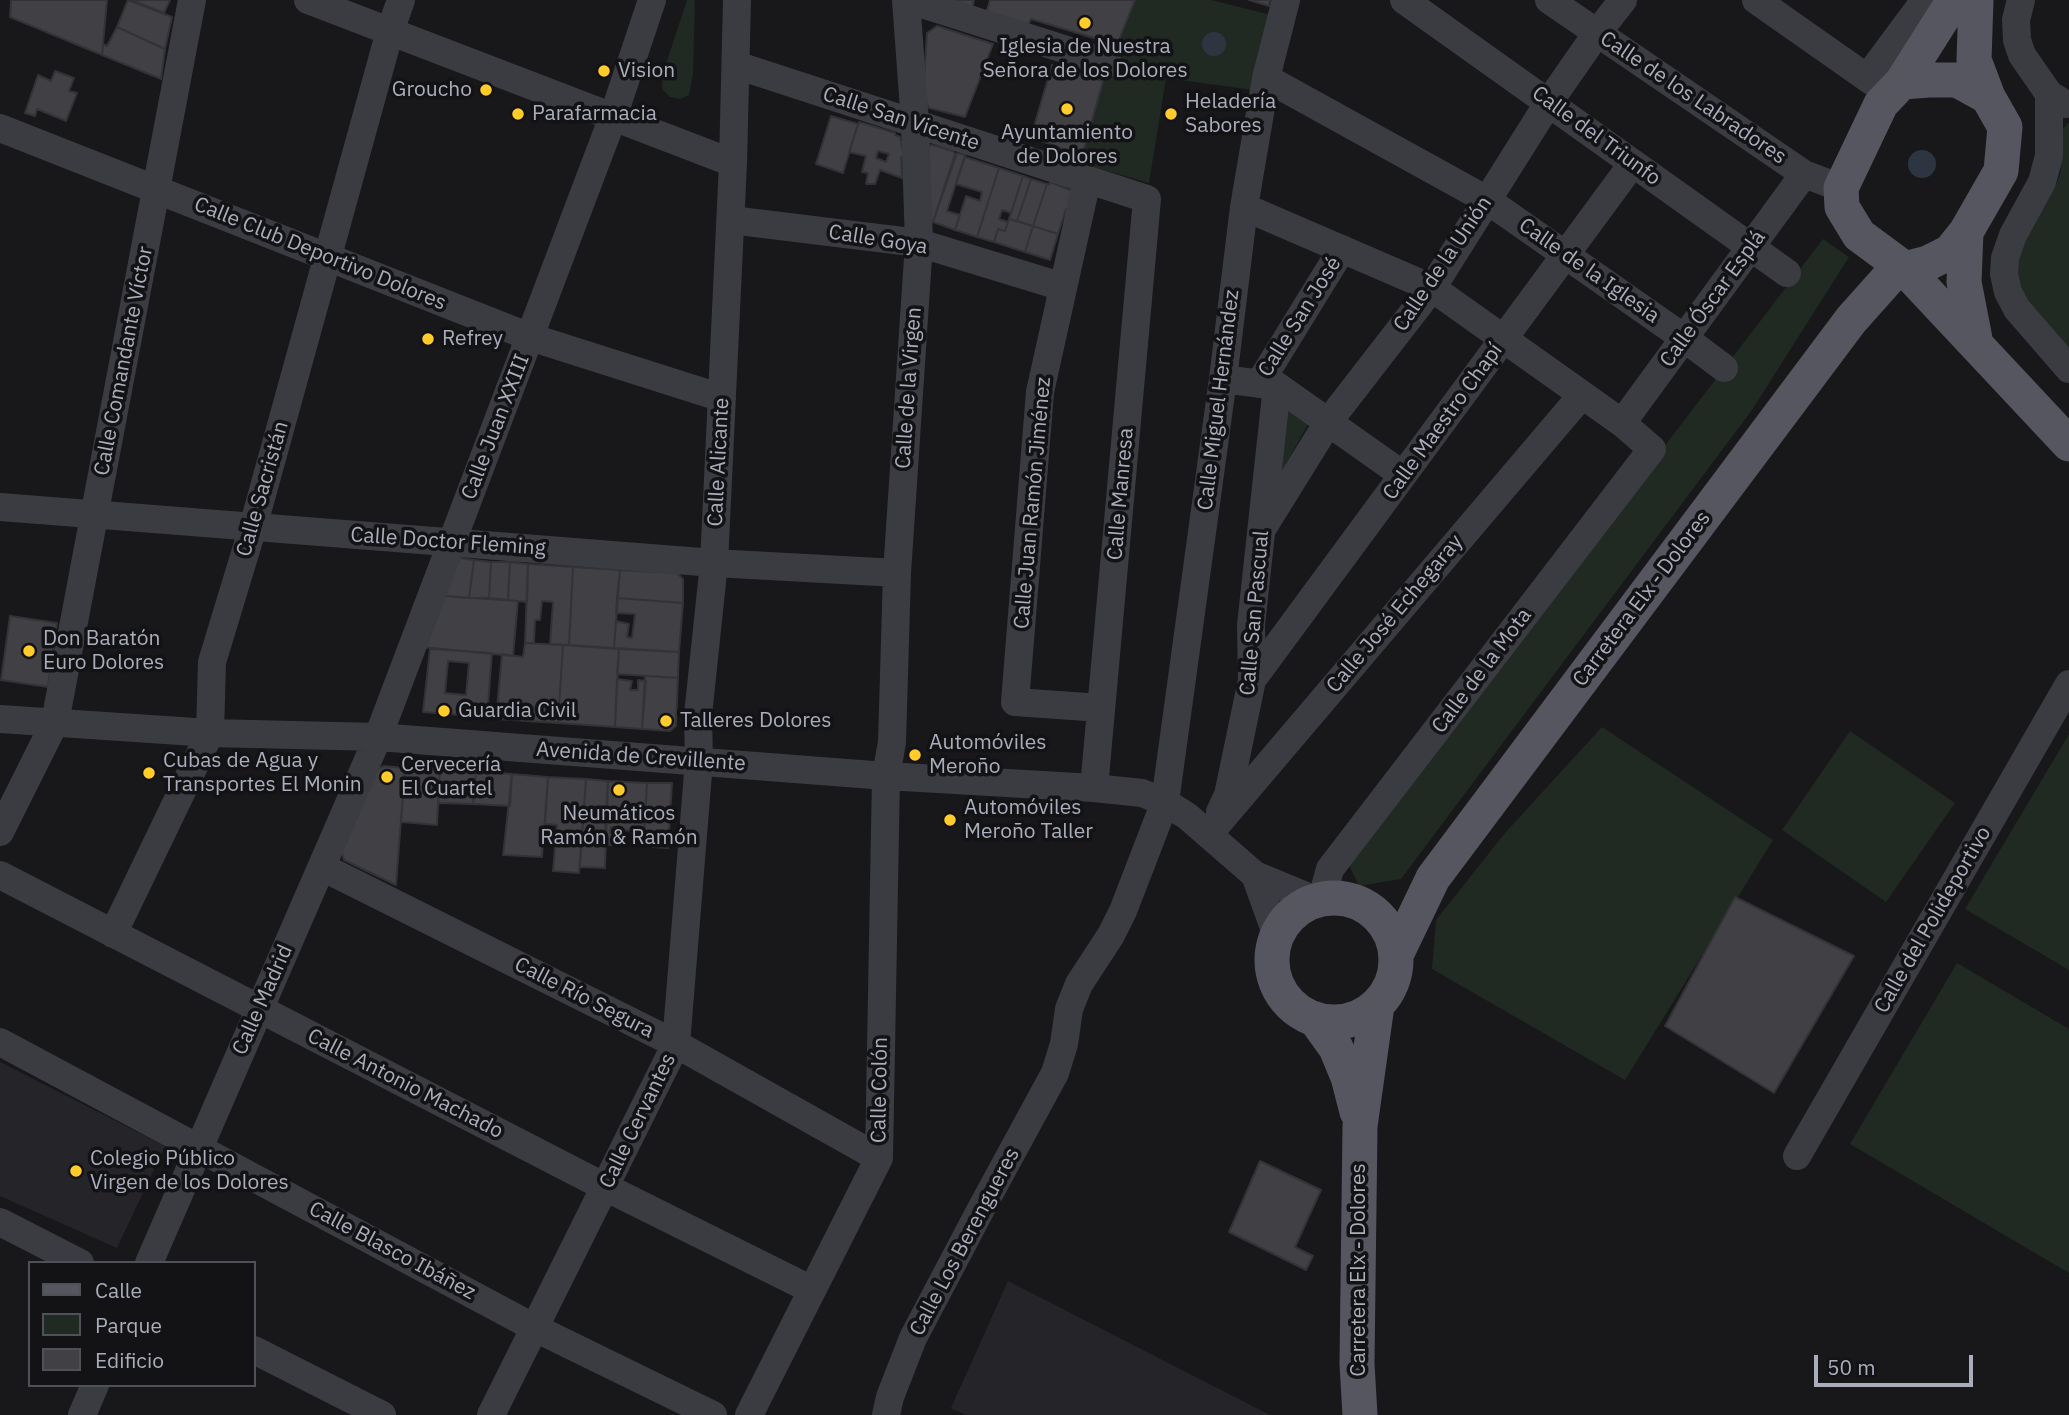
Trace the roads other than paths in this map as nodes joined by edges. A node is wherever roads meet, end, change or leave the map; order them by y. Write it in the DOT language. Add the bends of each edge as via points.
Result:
graph roads {
  1 [pos="192,0"];
  2 [pos="308,0"];
  3 [pos="401,0"];
  4 [pos="652,0"];
  5 [pos="737,0"];
  6 [pos="907,0"];
  7 [pos="1286,0"];
  8 [pos="1404,0"];
  9 [pos="1549,0"];
  10 [pos="1623,0"];
  11 [pos="1756,0"];
  12 [pos="1925,0"];
  13 [pos="1954,0"];
  14 [pos="1976,0"];
  15 [pos="2021,0"];
  16 [pos="977,10"];
  17 [pos="390,31"];
  18 [pos="1597,33"];
  19 [pos="1108,63"];
  20 [pos="736,65"];
  21 [pos="1266,78"];
  22 [pos="1886,85"];
  23 [pos="1988,97"];
  24 [pos="2059,100"];
  25 [pos="1549,102"];
  26 [pos="613,117"];
  27 [pos="915,123"];
  28 [pos="0,128"];
  29 [pos="733,163"];
  30 [pos="1633,163"];
  31 [pos="1804,174"];
  32 [pos="1087,180"];
  33 [pos="1841,188"];
  34 [pos="156,189"];
  35 [pos="1147,199"];
  36 [pos="1487,200"];
  37 [pos="1244,207"];
  38 [pos="731,220"];
  39 [pos="1966,232"];
  40 [pos="1858,235"];
  41 [pos="919,243"];
  42 [pos="1751,247"];
  43 [pos="1342,249"];
  44 [pos="1566,255"];
  45 [pos="327,256"];
  46 [pos="1902,267"];
  47 [pos="1787,273"];
  48 [pos="1063,288"];
  49 [pos="1432,288"];
  50 [pos="1851,320"];
  51 [pos="530,337"];
  52 [pos="1684,338"];
  53 [pos="1503,339"];
  54 [pos="1976,344"];
  55 [pos="1724,368"];
  56 [pos="2069,369"];
  57 [pos="1223,379"];
  58 [pos="1268,385"];
  59 [pos="1582,395"];
  60 [pos="722,398"];
  61 [pos="1329,421"];
  62 [pos="1622,424"];
  63 [pos="2069,444"];
  64 [pos="1404,475"];
  65 [pos="0,507"];
  66 [pos="95,514"];
  67 [pos="253,527"];
  68 [pos="1262,528"];
  69 [pos="452,543"];
  70 [pos="714,563"];
  71 [pos="897,573"];
  72 [pos="1252,680"];
  73 [pos="2069,684"];
  74 [pos="1101,708"];
  75 [pos="0,719"];
  76 [pos="52,728"];
  77 [pos="0,733"];
  78 [pos="210,733"];
  79 [pos="378,737"];
  80 [pos="699,761"];
  81 [pos="886,776"];
  82 [pos="1094,788"];
  83 [pos="1166,802"];
  84 [pos="0,832"];
  85 [pos="1209,834"];
  86 [pos="322,867"];
  87 [pos="0,875"];
  88 [pos="1255,875"];
  89 [pos="1433,878"];
  90 [pos="1318,899"];
  91 [pos="1366,905"];
  92 [pos="113,934"];
  93 [pos="1277,936"];
  94 [pos="1397,953"];
  95 [pos="1377,1005"];
  96 [pos="259,1010"];
  97 [pos="1316,1020"];
  98 [pos="0,1042"];
  99 [pos="676,1044"];
  100 [pos="1055,1073"];
  101 [pos="1360,1126"];
  102 [pos="199,1148"];
  103 [pos="1797,1156"];
  104 [pos="879,1158"];
  105 [pos="605,1187"];
  106 [pos="0,1222"];
  107 [pos="76,1261"];
  108 [pos="150,1261"];
  109 [pos="812,1290"];
  110 [pos="535,1328"];
  111 [pos="256,1351"];
  112 [pos="94,1387"];
  113 [pos="82,1415"];
  114 [pos="382,1415"];
  115 [pos="491,1415"];
  116 [pos="713,1415"];
  117 [pos="749,1415"];
  118 [pos="886,1415"];
  119 [pos="1360,1415"];
  1 -- 34 [label="street, Calle Comandante Víctor"];
  2 -- 17 [label="street"];
  3 -- 17 [label="street, Calle Sacristán"];
  4 -- 26 [label="street, Calle Juan XXIII"];
  5 -- 20 [label="street, Calle Alicante"];
  6 -- 16 [label="street"];
  6 -- 27 [label="street, Calle de la Virgen"];
  7 -- 21 [label="street, Calle Miguel Hernández"];
  8 -- 25 [label="street, Calle del Triunfo"];
  9 -- 18 [label="street, Calle de los Labradores"];
  10 -- 18 [label="street, Calle de la Unión"];
  11 -- 22 [label="street"];
  12 -- 22 [label="street"];
  13 -- 22 [label="main road"];
  14 -- 23 [label="main road" via="1974,60"];
  15 -- 24 [label="street" via="2017,40 2030,69"];
  16 -- 19 [label="street"];
  17 -- 26 [label="street"];
  17 -- 45 [label="street, Calle Sacristán"];
  18 -- 25 [label="street, Calle de la Unión"];
  18 -- 31 [label="street, Calle de los Labradores"];
  20 -- 27 [label="street, Calle San Vicente"];
  20 -- 29 [label="street, Calle Alicante"];
  21 -- 36 [label="street, Calle de la Iglesia"];
  21 -- 37 [label="street, Calle Miguel Hernández"];
  22 -- 23 [label="main road" via="1957,80"];
  22 -- 33 [label="main road"];
  23 -- 39 [label="main road" via="2005,127 2001,171"];
  24 -- 56 [label="street" via="2042,182 2013,235 2004,274 2017,309"];
  25 -- 30 [label="street, Calle del Triunfo"];
  25 -- 36 [label="street, Calle de la Unión"];
  26 -- 29 [label="street"];
  26 -- 51 [label="street, Calle Juan XXIII"];
  27 -- 32 [label="street, Calle San Vicente"];
  27 -- 41 [label="street, Calle de la Virgen"];
  28 -- 34 [label="street, Calle Club Deportivo Dolores"];
  29 -- 38 [label="street, Calle Alicante"];
  30 -- 42 [label="street, Calle del Triunfo"];
  30 -- 44 [label="street, Calle Maestro Chapí"];
  31 -- 33 [label="street, Calle de los Labradores"];
  31 -- 42 [label="street, Calle Óscar Esplá"];
  32 -- 35 [label="street, Calle San Vicente"];
  32 -- 48 [label="street, Calle Juan Ramón Jiménez"];
  33 -- 40 [label="main road" via="1842,207"];
  34 -- 45 [label="street, Calle Club Deportivo Dolores"];
  34 -- 66 [label="street, Calle Comandante Víctor"];
  35 -- 74 [label="street, Calle Manresa"];
  36 -- 44 [label="street, Calle de la Iglesia"];
  36 -- 49 [label="street, Calle de la Unión"];
  37 -- 43 [label="street"];
  37 -- 57 [label="street, Calle Miguel Hernández"];
  38 -- 41 [label="street, Calle Goya"];
  38 -- 60 [label="street, Calle Alicante"];
  39 -- 46 [label="main road" via="1950,252 1928,263"];
  39 -- 54 [label="main road" via="1964,282"];
  40 -- 46 [label="main road"];
  40 -- 50 [label="main road" via="1861,267"];
  41 -- 48 [label="street, Calle Goya"];
  41 -- 71 [label="street, Calle de la Virgen"];
  42 -- 47 [label="street, Calle del Triunfo"];
  42 -- 52 [label="street, Calle Óscar Esplá"];
  43 -- 49 [label="street"];
  43 -- 58 [label="street, Calle San José"];
  44 -- 52 [label="street, Calle de la Iglesia"];
  44 -- 53 [label="street, Calle Maestro Chapí"];
  45 -- 51 [label="street, Calle Club Deportivo Dolores"];
  45 -- 67 [label="street, Calle Sacristán"];
  46 -- 50 [label="main road, Carretera Elx - Dolores"];
  46 -- 54 [label="main road"];
  48 -- 74 [label="street, Calle Juan Ramón Jiménez" via="1040,392 1015,702"];
  49 -- 53 [label="street"];
  49 -- 61 [label="street, Calle de la Unión"];
  50 -- 89 [label="main road, Carretera Elx - Dolores"];
  51 -- 60 [label="street, Calle Club Deportivo Dolores"];
  51 -- 69 [label="street, Calle Juan XXIII"];
  52 -- 55 [label="street, Calle de la Iglesia"];
  52 -- 62 [label="street, Calle Óscar Esplá"];
  53 -- 59 [label="street"];
  53 -- 64 [label="street, Calle Maestro Chapí"];
  54 -- 63 [label="main road"];
  57 -- 58 [label="street"];
  57 -- 83 [label="street, Calle Miguel Hernández"];
  58 -- 61 [label="street"];
  58 -- 68 [label="street, Calle San Pascual"];
  59 -- 62 [label="street"];
  59 -- 85 [label="street, Calle José Echegaray"];
  60 -- 70 [label="street, Calle Alicante"];
  61 -- 64 [label="street"];
  61 -- 68 [label="street, Calle de la Unión"];
  62 -- 90 [label="street, Calle de la Mota" via="1652,449 1330,869"];
  64 -- 72 [label="street, Calle Maestro Chapí"];
  65 -- 66 [label="street, Calle Doctor Fleming"];
  66 -- 67 [label="street, Calle Doctor Fleming"];
  66 -- 76 [label="street, Calle Comandante Víctor"];
  67 -- 69 [label="street, Calle Doctor Fleming"];
  67 -- 78 [label="street, Calle Sacristán" via="212,662"];
  68 -- 72 [label="street, Calle San Pascual" via="1251,625"];
  69 -- 70 [label="street, Calle Doctor Fleming"];
  69 -- 79 [label="street, Calle Juan XXIII"];
  70 -- 71 [label="street, Calle Doctor Fleming"];
  70 -- 80 [label="street, Calle Alicante" via="698,715"];
  71 -- 81 [label="street, Calle de la Virgen" via="892,742"];
  72 -- 85 [label="street, Calle San Pascual" via="1228,795"];
  73 -- 103 [label="street, Calle del Polideportivo"];
  74 -- 82 [label="street, Calle Manresa"];
  75 -- 76 [label="street, Avenida de Crevillente"];
  76 -- 77 [label="street"];
  76 -- 78 [label="street, Avenida de Crevillente"];
  76 -- 84 [label="street, Calle Comandante Víctor"];
  78 -- 79 [label="street, Avenida de Crevillente"];
  78 -- 92 [label="street, Calle Sacristán"];
  79 -- 80 [label="street, Avenida de Crevillente"];
  79 -- 86 [label="street, Calle Madrid"];
  80 -- 81 [label="street, Avenida de Crevillente"];
  80 -- 99 [label="street, Calle Cervantes"];
  81 -- 82 [label="street, Avenida de Crevillente"];
  81 -- 104 [label="street, Calle Colón"];
  82 -- 83 [label="street, Avenida de Crevillente" via="1142,793"];
  83 -- 85 [label="street, Avenida de Crevillente"];
  83 -- 100 [label="street, Calle Miguel Hernández" via="1123,911 1079,984"];
  85 -- 88 [label="street, Avenida de Crevillente"];
  86 -- 96 [label="street, Calle Madrid"];
  86 -- 99 [label="street, Calle Río Segura"];
  87 -- 92 [label="street, Calle Antonio Machado"];
  88 -- 90 [label="street, Avenida de Crevillente"];
  88 -- 93 [label="street, Avenida de Crevillente"];
  89 -- 91 [label="main road, Carretera Elx - Dolores" via="1402,897"];
  89 -- 94 [label="main road, Carretera Elx - Dolores"];
  90 -- 91 [label="main road" via="1345,898"];
  90 -- 93 [label="main road" via="1292,914"];
  91 -- 94 [label="main road" via="1387,925"];
  92 -- 96 [label="street, Calle Antonio Machado"];
  93 -- 97 [label="main road" via="1272,961 1278,986 1287,1001"];
  94 -- 95 [label="main road" via="1393,981"];
  95 -- 97 [label="main road" via="1359,1017"];
  95 -- 101 [label="main road, Carretera Elx - Dolores"];
  96 -- 102 [label="street, Calle Madrid"];
  96 -- 105 [label="street, Calle Antonio Machado"];
  97 -- 101 [label="main road, Carretera Elx - Dolores" via="1336,1048"];
  98 -- 102 [label="street, Calle Blasco Ibáñez"];
  99 -- 104 [label="street, Calle Río Segura"];
  99 -- 105 [label="street, Calle Cervantes"];
  100 -- 118 [label="street, Calle Los Berengueres" via="913,1338"];
  101 -- 119 [label="main road, Carretera Elx - Dolores"];
  102 -- 108 [label="street, Calle Madrid"];
  102 -- 110 [label="street, Calle Blasco Ibáñez"];
  104 -- 109 [label="street, Calle Colón"];
  105 -- 109 [label="street, Calle Antonio Machado"];
  105 -- 110 [label="street, Calle Cervantes"];
  106 -- 107 [label="street"];
  109 -- 117 [label="street, Calle Colón"];
  110 -- 115 [label="street, Calle Cervantes"];
  110 -- 116 [label="street, Calle Blasco Ibáñez"];
  111 -- 114 [label="street"];
  112 -- 113 [label="street"];
}
